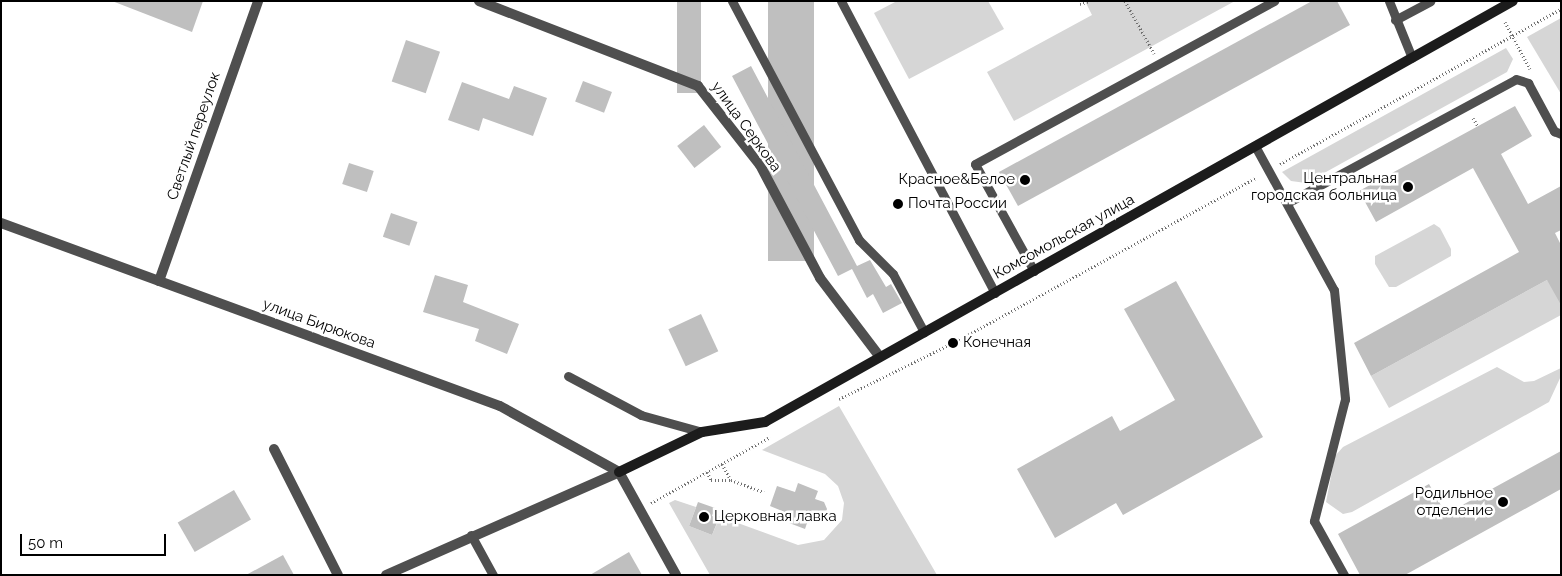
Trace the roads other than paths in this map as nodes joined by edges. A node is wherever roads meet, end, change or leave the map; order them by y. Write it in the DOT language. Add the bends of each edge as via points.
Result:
graph roads {
  1 [pos="258,1"];
  2 [pos="479,1"];
  3 [pos="732,1"];
  4 [pos="841,1"];
  5 [pos="1274,1"];
  6 [pos="1389,1"];
  7 [pos="1430,1"];
  8 [pos="1513,1"];
  9 [pos="1395,20"];
  10 [pos="1412,58"];
  11 [pos="1561,134"];
  12 [pos="1255,146"];
  13 [pos="1287,203"];
  14 [pos="1,223"];
  15 [pos="1034,271"];
  16 [pos="159,282"];
  17 [pos="995,293"];
  18 [pos="924,332"];
  19 [pos="880,357"];
  20 [pos="568,376"];
  21 [pos="702,432"];
  22 [pos="274,449"];
  23 [pos="619,472"];
  24 [pos="471,535"];
  25 [pos="338,575"];
  26 [pos="386,575"];
  27 [pos="494,575"];
  28 [pos="676,575"];
  29 [pos="1344,575"];
  1 -- 16 [label="street, Светлый переулок"];
  2 -- 19 [label="street, улица Серкова" via="698,86 760,165 820,278"];
  3 -- 18 [label="lane" via="859,240 893,274"];
  4 -- 17 [label="lane"];
  5 -- 15 [label="lane" via="975,164"];
  6 -- 9 [label="lane"];
  7 -- 9 [label="lane"];
  8 -- 10 [label="street, Комсомольская улица"];
  9 -- 10 [label="lane"];
  10 -- 12 [label="street, Комсомольская улица"];
  11 -- 13 [label="lane" via="1554,132 1528,83 1516,79"];
  12 -- 13 [label="lane"];
  12 -- 15 [label="street, Комсомольская улица"];
  13 -- 29 [label="lane" via="1334,290 1346,399 1314,521"];
  14 -- 16 [label="street, улица Бирюкова"];
  15 -- 17 [label="street, Комсомольская улица"];
  16 -- 23 [label="street, улица Бирюкова" via="500,406"];
  17 -- 18 [label="street, Комсомольская улица"];
  18 -- 19 [label="street, Комсомольская улица"];
  19 -- 21 [label="street, Комсомольская улица" via="765,422"];
  20 -- 21 [label="lane" via="641,415"];
  21 -- 23 [label="street, Комсомольская улица"];
  22 -- 25 [label="street"];
  23 -- 24 [label="street"];
  23 -- 28 [label="street"];
  24 -- 26 [label="street"];
  24 -- 27 [label="lane"];
}
